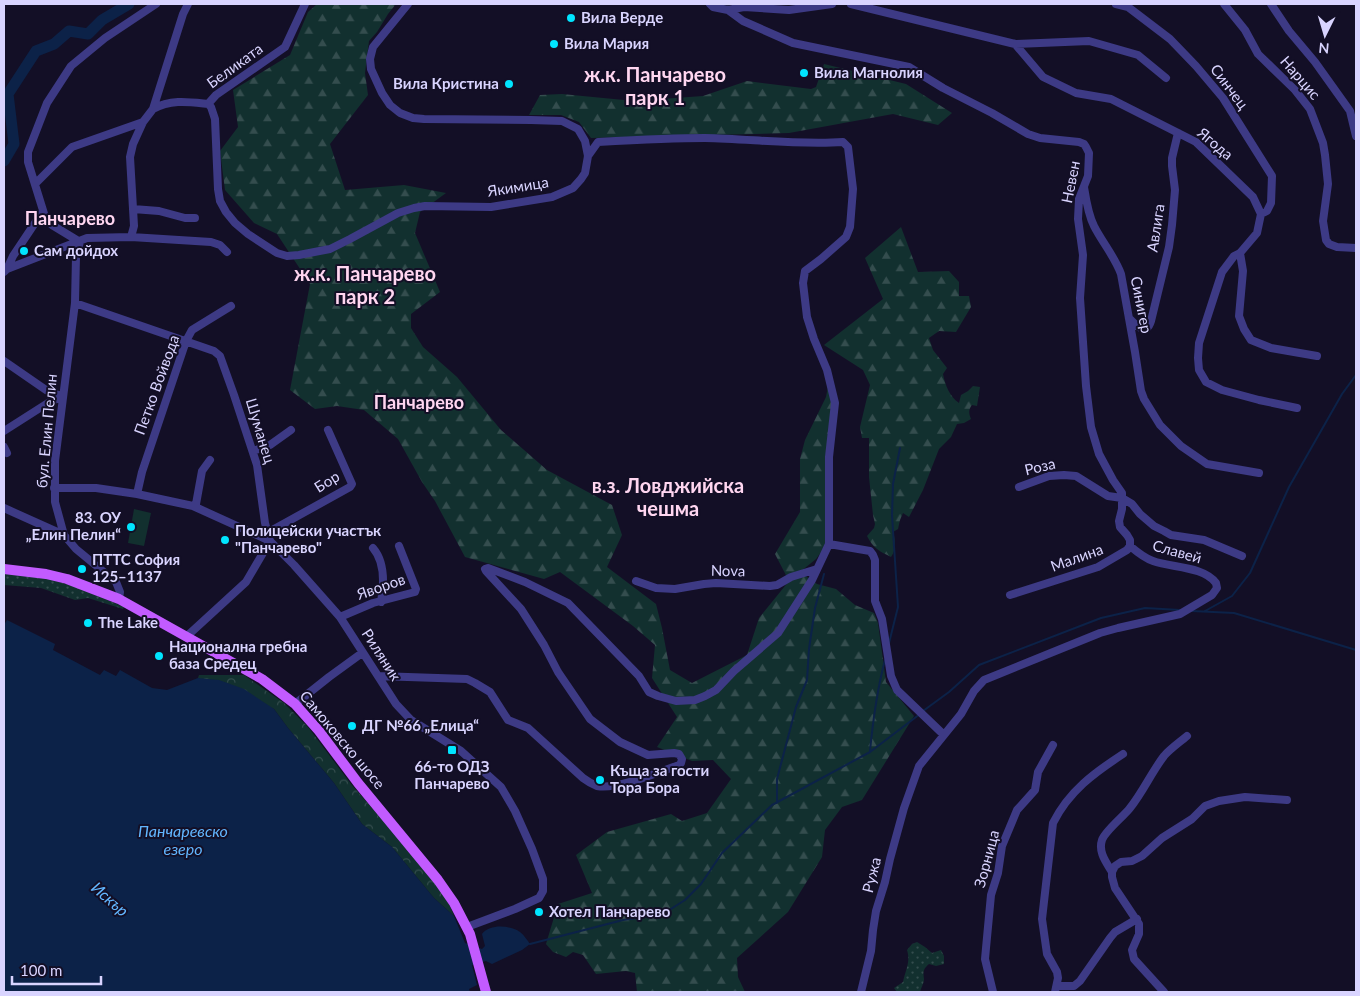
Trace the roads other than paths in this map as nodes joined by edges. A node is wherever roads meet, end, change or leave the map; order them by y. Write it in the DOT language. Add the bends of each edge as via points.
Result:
graph roads {
  1 [pos="156,4"];
  2 [pos="179,4"];
  3 [pos="188,4"];
  4 [pos="305,4"];
  5 [pos="408,4"];
  6 [pos="710,4"];
  7 [pos="832,4"];
  8 [pos="851,4"];
  9 [pos="1116,4"];
  10 [pos="1224,4"];
  11 [pos="1271,4"];
  12 [pos="728,10"];
  13 [pos="183,14"];
  14 [pos="1015,44"];
  15 [pos="1166,78"];
  16 [pos="208,104"];
  17 [pos="154,109"];
  18 [pos="143,122"];
  19 [pos="1178,133"];
  20 [pos="1356,136"];
  21 [pos="588,156"];
  22 [pos="35,184"];
  23 [pos="1084,187"];
  24 [pos="133,209"];
  25 [pos="43,212"];
  26 [pos="1262,214"];
  27 [pos="194,218"];
  28 [pos="131,237"];
  29 [pos="80,242"];
  30 [pos="1356,248"];
  31 [pos="228,252"];
  32 [pos="1240,253"];
  33 [pos="5,271"];
  34 [pos="75,303"];
  35 [pos="231,306"];
  36 [pos="1129,318"];
  37 [pos="186,341"];
  38 [pos="1316,356"];
  39 [pos="4,361"];
  40 [pos="63,397"];
  41 [pos="1297,408"];
  42 [pos="291,430"];
  43 [pos="328,430"];
  44 [pos="4,431"];
  45 [pos="253,451"];
  46 [pos="210,460"];
  47 [pos="1259,473"];
  48 [pos="1019,487"];
  49 [pos="54,488"];
  50 [pos="137,494"];
  51 [pos="1122,498"];
  52 [pos="193,506"];
  53 [pos="4,508"];
  54 [pos="267,533"];
  55 [pos="64,535"];
  56 [pos="270,541"];
  57 [pos="829,544"];
  58 [pos="399,546"];
  59 [pos="1130,546"];
  60 [pos="373,548"];
  61 [pos="1242,556"];
  62 [pos="4,569"];
  63 [pos="817,569"];
  64 [pos="636,581"];
  65 [pos="1216,583"];
  66 [pos="1010,595"];
  67 [pos="119,599"];
  68 [pos="381,602"];
  69 [pos="340,617"];
  70 [pos="186,637"];
  71 [pos="362,653"];
  72 [pos="378,676"];
  73 [pos="295,704"];
  74 [pos="944,735"];
  75 [pos="1187,736"];
  76 [pos="1053,745"];
  77 [pos="1123,754"];
  78 [pos="1287,800"];
  79 [pos="1112,872"];
  80 [pos="1137,919"];
  81 [pos="467,927"];
  82 [pos="1056,989"];
  83 [pos="486,992"];
  84 [pos="861,992"];
  85 [pos="993,992"];
  86 [pos="1164,992"];
  1 -- 22 [label="street" via="71,66 47,103 28,152"];
  2 -- 13 [label="street"];
  3 -- 13 [label="street"];
  4 -- 16 [label="street, Беликата" via="285,47"];
  5 -- 21 [label="street" via="373,47 370,59 371,69 390,105 400,113 424,120 562,121 578,129"];
  6 -- 12 [label="street"];
  7 -- 12 [label="street" via="789,10 744,7"];
  8 -- 14 [label="street"];
  9 -- 26 [label="street, Синчец" via="1128,7 1170,39 1223,98 1272,176 1271,203"];
  10 -- 30 [label="street, Нарцис" via="1245,30 1258,54 1310,109 1323,143 1327,170 1323,222 1326,240 1337,247"];
  11 -- 20 [label="street" via="1288,31 1350,110"];
  12 -- 23 [label="street, Невен" via="743,21 793,43 909,67 1028,134 1084,144 1090,153"];
  13 -- 17 [label="street"];
  14 -- 15 [label="street" via="1089,41 1138,55"];
  14 -- 19 [label="street, Ягода" via="1043,78 1076,93 1110,99"];
  16 -- 17 [label="street, Беликата" via="181,101"];
  16 -- 21 [label="street, Якимица" via="215,119 220,201 235,223 248,234 287,256 330,249 398,213 414,208 492,207 552,198 578,184 585,174"];
  17 -- 18 [label="street"];
  18 -- 22 [label="street" via="72,147"];
  18 -- 24 [label="street" via="130,157"];
  19 -- 26 [label="street, Ягода" via="1196,142 1253,197"];
  19 -- 36 [label="street, Авлига" via="1172,158 1175,196 1169,246 1150,326 1138,327"];
  21 -- 57 [label="street" via="598,142 633,140 706,138 817,144 842,142 848,147 853,190 850,227 846,237 805,271 803,283 808,317 835,403 829,457"];
  22 -- 25 [label="street"];
  23 -- 36 [label="street, Синигер" via="1089,215 1118,265"];
  23 -- 51 [label="street, Невен" via="1079,199 1078,219 1083,255 1080,298 1091,427 1099,454"];
  24 -- 27 [label="street"];
  24 -- 28 [label="street"];
  25 -- 29 [label="street" via="52,226"];
  25 -- 33 [label="street"];
  26 -- 32 [label="street" via="1257,233"];
  28 -- 29 [label="street" via="87,238"];
  28 -- 31 [label="street" via="211,242"];
  29 -- 33 [label="street"];
  29 -- 34 [label="street, бул. Елин Пелин" via="76,256"];
  32 -- 38 [label="street" via="1244,271 1240,316 1251,340 1272,348"];
  32 -- 41 [label="street" via="1222,272 1211,303 1199,343 1199,370 1206,382 1222,390"];
  34 -- 37 [label="street, Шуманец"];
  34 -- 40 [label="street, бул. Елин Пелин"];
  35 -- 37 [label="street, Петко Войвода" via="192,330"];
  36 -- 47 [label="street, Синигер" via="1141,391 1160,425 1206,464"];
  37 -- 45 [label="street, Шуманец" via="220,356"];
  37 -- 50 [label="street, Петко Войвода"];
  39 -- 40 [label="street" via="46,390"];
  40 -- 44 [label="street" via="50,401"];
  40 -- 49 [label="street, бул. Елин Пелин"];
  42 -- 45 [label="street"];
  43 -- 54 [label="street, Бор" via="352,484"];
  45 -- 54 [label="street, Шуманец"];
  46 -- 52 [label="street" via="202,472"];
  48 -- 51 [label="street, Роза" via="1049,476 1076,476 1108,496"];
  49 -- 50 [label="street, Риляник" via="96,488"];
  49 -- 55 [label="street, бул. Елин Пелин"];
  50 -- 52 [label="street, Риляник"];
  51 -- 59 [label="street" via="1119,521"];
  51 -- 61 [label="street, Невен" via="1164,532 1204,540"];
  52 -- 56 [label="street, Риляник"];
  53 -- 55 [label="street"];
  54 -- 56 [label="street, Шуманец"];
  55 -- 67 [label="street, бул. Елин Пелин" via="116,582"];
  56 -- 69 [label="street, Риляник"];
  56 -- 70 [label="street" via="246,582"];
  57 -- 63 [label="street"];
  57 -- 74 [label="street" via="870,551 874,555 876,601 891,676 898,690"];
  58 -- 68 [label="street, Яворов" via="416,589"];
  59 -- 65 [label="street, Славей" via="1154,562 1208,575"];
  59 -- 66 [label="street, Малина" via="1098,568"];
  60 -- 68 [label="street" via="382,572"];
  62 -- 67 [label="main road, Самоковско шосе" via="66,579"];
  63 -- 64 [label="street, Nova" via="770,586 716,583 675,589 656,588"];
  63 -- 72 [label="street" via="778,633 734,670 716,690 695,700 681,701 649,692 639,676 568,604 525,582 486,569 521,609 590,719 620,742 648,755 679,754 682,761 679,765 632,782 598,786 583,778 528,728 508,720 490,692 467,679"];
  65 -- 74 [label="street, Ружа" via="1217,588 1212,595 1180,614 1100,633 984,680"];
  67 -- 70 [label="main road, Самоковско шосе"];
  68 -- 69 [label="street, Яворов"];
  69 -- 71 [label="street, Риляник"];
  70 -- 73 [label="main road, Самоковско шосе" via="262,679"];
  71 -- 72 [label="street, Риляник"];
  71 -- 73 [label="street"];
  72 -- 81 [label="street, Риляник" via="411,720 461,751 501,787 532,849 543,880 539,898"];
  73 -- 81 [label="main road, Самоковско шосе" via="438,880"];
  74 -- 84 [label="street, Ружа" via="919,766 904,808 876,911"];
  75 -- 79 [label="street" via="1165,755 1138,798 1105,834 1101,852"];
  76 -- 85 [label="street, Зорница" via="1038,772 1035,790 1017,810 1002,846 991,895 985,959"];
  77 -- 82 [label="street" via="1088,778 1070,796 1053,823 1042,919 1047,954 1057,972"];
  78 -- 79 [label="street" via="1245,797 1205,806 1142,856 1121,862"];
  79 -- 80 [label="street" via="1115,888"];
  80 -- 82 [label="street" via="1110,938 1080,981 1074,986"];
  80 -- 86 [label="street" via="1140,931 1132,950 1134,959"];
  81 -- 83 [label="main road, Самоковско шосе"];
}
